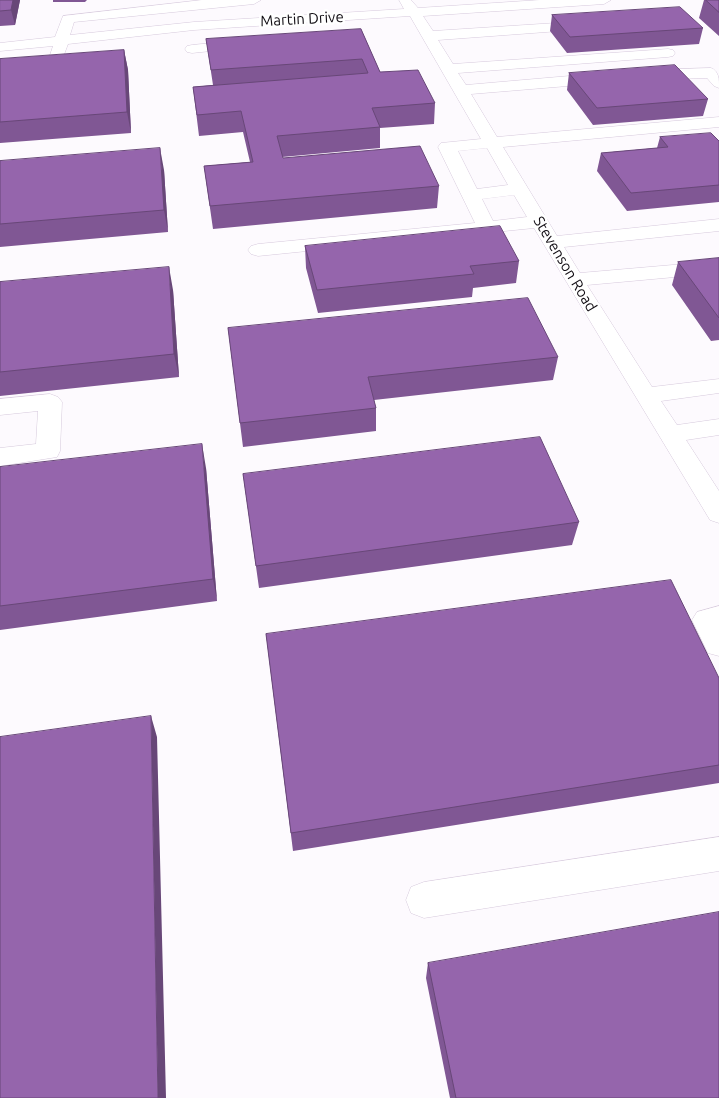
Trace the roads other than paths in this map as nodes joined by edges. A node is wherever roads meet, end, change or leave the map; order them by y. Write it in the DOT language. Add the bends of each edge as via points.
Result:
graph roads {
  1 [pos="244,0"];
  2 [pos="254,0"];
  3 [pos="322,0"];
  4 [pos="604,0"];
  5 [pos="495,4"];
  6 [pos="410,6"];
  7 [pos="154,10"];
  8 [pos="326,18"];
  9 [pos="244,23"];
  10 [pos="604,23"];
  11 [pos="158,30"];
  12 [pos="429,36"];
  13 [pos="62,40"];
  14 [pos="258,43"];
  15 [pos="0,47"];
  16 [pos="192,49"];
  17 [pos="668,53"];
  18 [pos="0,69"];
  19 [pos="448,69"];
  20 [pos="719,82"];
  21 [pos="460,90"];
  22 [pos="719,122"];
  23 [pos="492,142"];
  24 [pos="520,189"];
  25 [pos="471,195"];
  26 [pos="539,222"];
  27 [pos="719,225"];
  28 [pos="487,227"];
  29 [pos="551,242"];
  30 [pos="258,250"];
  31 [pos="719,267"];
  32 [pos="574,280"];
  33 [pos="719,386"];
  34 [pos="646,395"];
  35 [pos="0,407"];
  36 [pos="719,427"];
  37 [pos="670,434"];
  38 [pos="0,457"];
  39 [pos="719,513"];
  40 [pos="719,618"];
  41 [pos="719,644"];
  42 [pos="719,854"];
  43 [pos="424,900"];
  1 -- 2 [label="lane"];
  1 -- 7 [label="lane"];
  1 -- 9 [label="lane"];
  3 -- 8 [label="lane"];
  4 -- 5 [label="lane, Martin Drive"];
  5 -- 6 [label="lane, Martin Drive"];
  6 -- 8 [label="lane, Martin Drive"];
  6 -- 12 [label="lane, Stevenson Road"];
  7 -- 11 [label="lane"];
  7 -- 13 [label="lane" via="68,20"];
  8 -- 9 [label="lane, Martin Drive" via="291,27"];
  9 -- 11 [label="lane, Martin Drive"];
  10 -- 12 [label="lane"];
  11 -- 13 [label="lane, Martin Drive"];
  12 -- 19 [label="lane, Stevenson Road"];
  13 -- 15 [label="lane, Martin Drive"];
  13 -- 18 [label="lane" via="54,65"];
  14 -- 16 [label="lane"];
  17 -- 19 [label="lane"];
  19 -- 21 [label="lane, Stevenson Road"];
  20 -- 21 [label="lane" via="710,73"];
  21 -- 23 [label="lane, Stevenson Road"];
  22 -- 23 [label="lane"];
  23 -- 24 [label="lane, Stevenson Road"];
  23 -- 25 [label="lane" via="447,147"];
  24 -- 25 [label="lane"];
  24 -- 26 [label="lane, Stevenson Road"];
  25 -- 28 [label="lane"];
  26 -- 28 [label="lane"];
  26 -- 29 [label="lane, Stevenson Road"];
  27 -- 29 [label="lane"];
  28 -- 30 [label="lane"];
  29 -- 32 [label="lane, Stevenson Road"];
  31 -- 32 [label="lane"];
  32 -- 34 [label="lane, Stevenson Road"];
  33 -- 34 [label="lane"];
  34 -- 37 [label="lane, Stevenson Road"];
  35 -- 38 [label="lane" via="50,402 48,451"];
  36 -- 37 [label="lane"];
  37 -- 39 [label="lane, Stevenson Road"];
  40 -- 41 [label="lane" via="707,620"];
  42 -- 43 [label="lane"];
}
